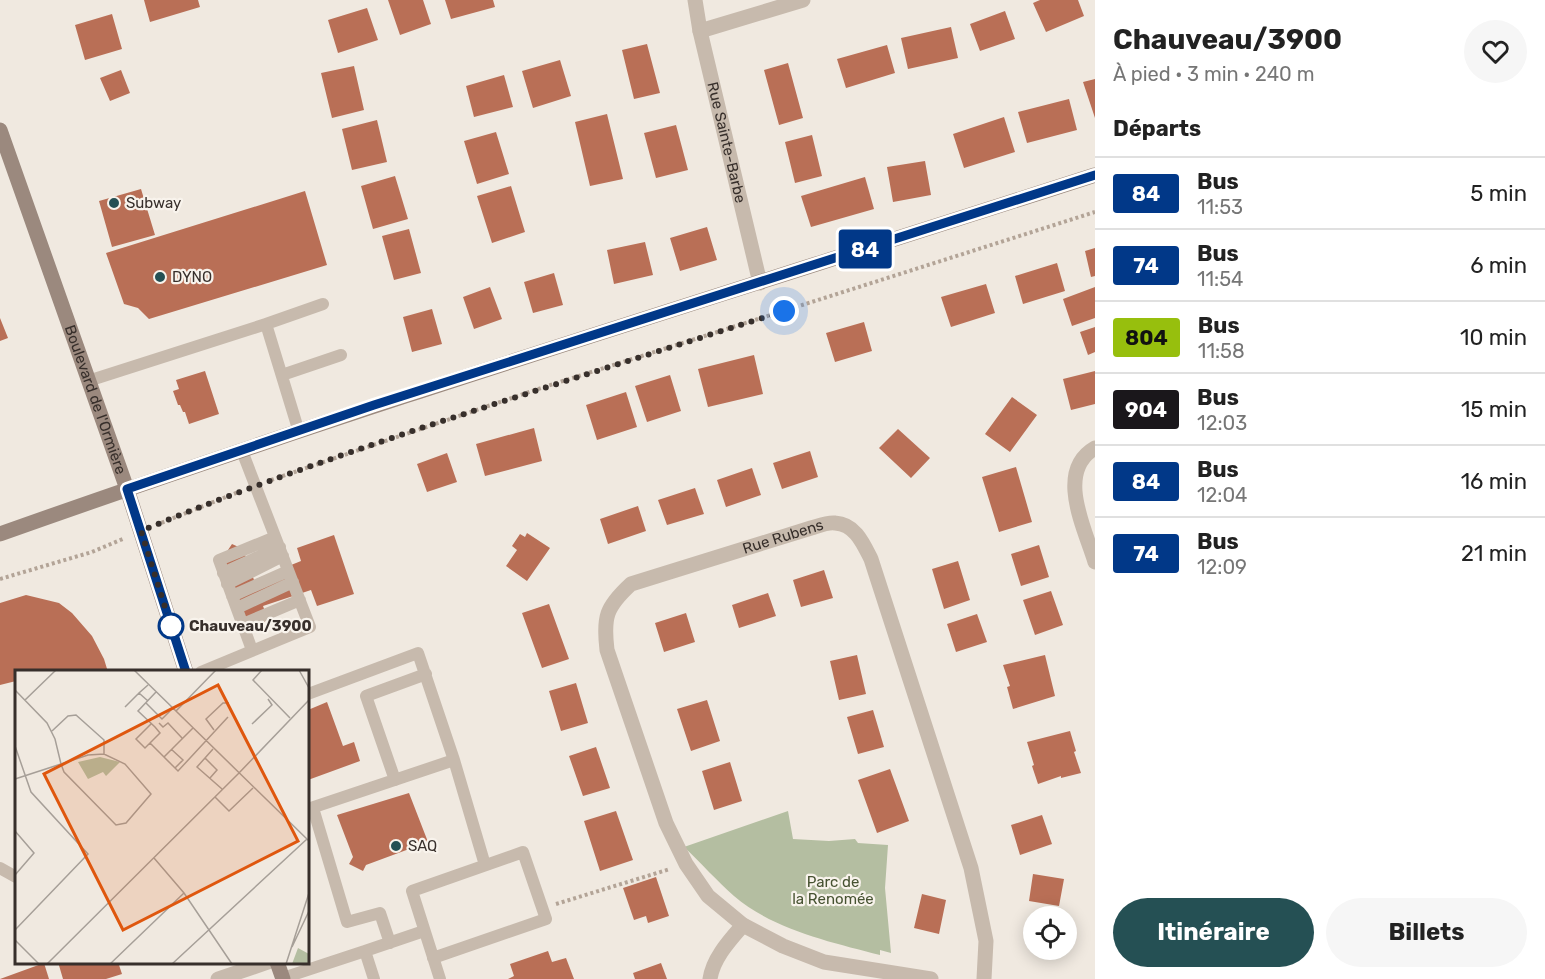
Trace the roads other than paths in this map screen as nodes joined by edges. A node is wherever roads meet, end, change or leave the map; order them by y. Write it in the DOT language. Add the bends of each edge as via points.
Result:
graph roads {
  1 [pos="695,0"];
  2 [pos="803,0"];
  3 [pos="700,31"];
  4 [pos="0,130"];
  5 [pos="1095,175"];
  6 [pos="760,283"];
  7 [pos="323,304"];
  8 [pos="267,324"];
  9 [pos="341,355"];
  10 [pos="282,375"];
  11 [pos="88,381"];
  12 [pos="299,432"];
  13 [pos="1095,448"];
  14 [pos="242,451"];
  15 [pos="127,489"];
  16 [pos="0,534"];
  17 [pos="279,547"];
  18 [pos="1095,562"];
  19 [pos="291,577"];
  20 [pos="225,578"];
  21 [pos="300,600"];
  22 [pos="234,602"];
  23 [pos="243,624"];
  24 [pos="252,650"];
  25 [pos="185,670"];
  26 [pos="206,670"];
  27 [pos="426,674"];
  28 [pos="309,694"];
  29 [pos="454,760"];
  30 [pos="395,780"];
  31 [pos="310,808"];
  32 [pos="485,865"];
  33 [pos="0,868"];
  34 [pos="15,876"];
  35 [pos="743,924"];
  36 [pos="424,931"];
  37 [pos="390,943"];
  38 [pos="365,951"];
  39 [pos="433,958"];
  40 [pos="265,964"];
  41 [pos="277,964"];
  42 [pos="283,978"];
  43 [pos="218,979"];
  44 [pos="374,979"];
  45 [pos="440,979"];
  46 [pos="710,979"];
  47 [pos="931,979"];
  48 [pos="984,979"];
  1 -- 3 [label="street, Rue Sainte-Barbe"];
  2 -- 3 [label="street"];
  3 -- 6 [label="street, Rue Sainte-Barbe"];
  4 -- 11 [label="street, Boulevard de l'Ormière"];
  5 -- 6 [label="street"];
  6 -- 12 [label="street"];
  7 -- 8 [label="lane"];
  8 -- 10 [label="lane"];
  8 -- 11 [label="lane"];
  9 -- 10 [label="lane"];
  10 -- 12 [label="lane"];
  11 -- 15 [label="street, Boulevard de l'Ormière"];
  12 -- 14 [label="street"];
  13 -- 18 [label="street" via="1089,451 1074,482 1075,499"];
  14 -- 15 [label="street"];
  14 -- 17 [label="lane"];
  15 -- 16 [label="street"];
  15 -- 25 [label="street, Boulevard de l'Ormière"];
  17 -- 19 [label="lane"];
  17 -- 20 [label="lane"];
  17 -- 20 [label="lane" via="219,560"];
  19 -- 21 [label="lane"];
  19 -- 22 [label="lane"];
  20 -- 22 [label="lane"];
  21 -- 23 [label="lane"];
  21 -- 24 [label="lane" via="310,627"];
  22 -- 23 [label="lane"];
  23 -- 24 [label="lane"];
  24 -- 26 [label="lane"];
  27 -- 28 [label="lane" via="418,653"];
  27 -- 29 [label="lane"];
  27 -- 30 [label="lane" via="366,696"];
  29 -- 30 [label="lane"];
  29 -- 32 [label="lane"];
  30 -- 31 [label="lane"];
  31 -- 37 [label="lane" via="347,922 380,913"];
  32 -- 36 [label="lane" via="412,891"];
  32 -- 39 [label="lane" via="523,852 546,919"];
  33 -- 34 [label="lane"];
  35 -- 46 [label="street" via="724,949"];
  35 -- 47 [label="street, Rue Rubens" via="824,962"];
  35 -- 48 [label="street, Rue Rubens" via="708,896 686,864 666,823 607,650 604,626 610,607 631,584 834,522 850,527 862,540 870,559 971,868 986,941"];
  36 -- 37 [label="lane"];
  36 -- 39 [label="lane"];
  37 -- 38 [label="lane"];
  38 -- 42 [label="lane"];
  38 -- 44 [label="lane"];
  39 -- 45 [label="lane"];
  40 -- 43 [label="street"];
  41 -- 42 [label="street"];
}
